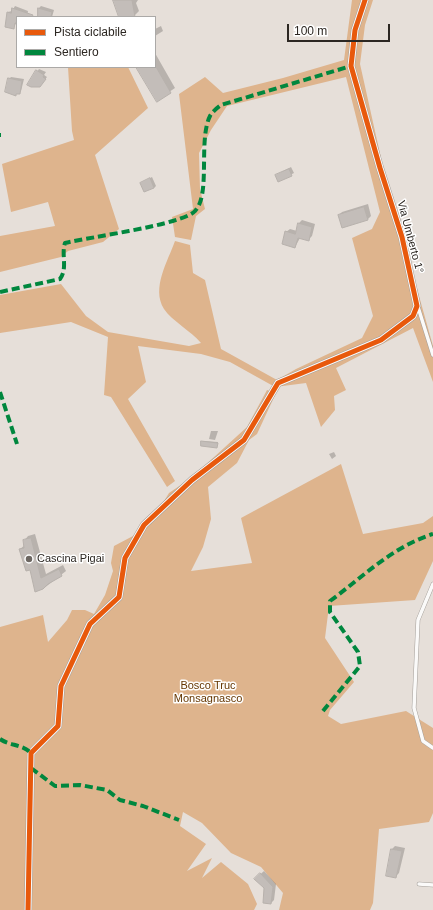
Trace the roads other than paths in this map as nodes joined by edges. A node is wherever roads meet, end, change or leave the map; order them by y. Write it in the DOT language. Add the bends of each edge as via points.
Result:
graph roads {
  1 [pos="365,0"];
  2 [pos="417,306"];
  3 [pos="433,355"];
  4 [pos="433,584"];
  5 [pos="433,748"];
  6 [pos="419,884"];
  7 [pos="433,885"];
  8 [pos="28,910"];
  1 -- 2 [label="street, Via Umberto 1°" via="355,30 351,66 402,237"];
  2 -- 3 [label="lane"];
  2 -- 8 [label="street" via="413,316 381,340 278,383 244,440 192,480 144,525 125,558 119,597 90,624 61,686 58,726 31,752"];
  4 -- 5 [label="lane" via="418,620 414,708 423,741"];
  6 -- 7 [label="lane"];
}
